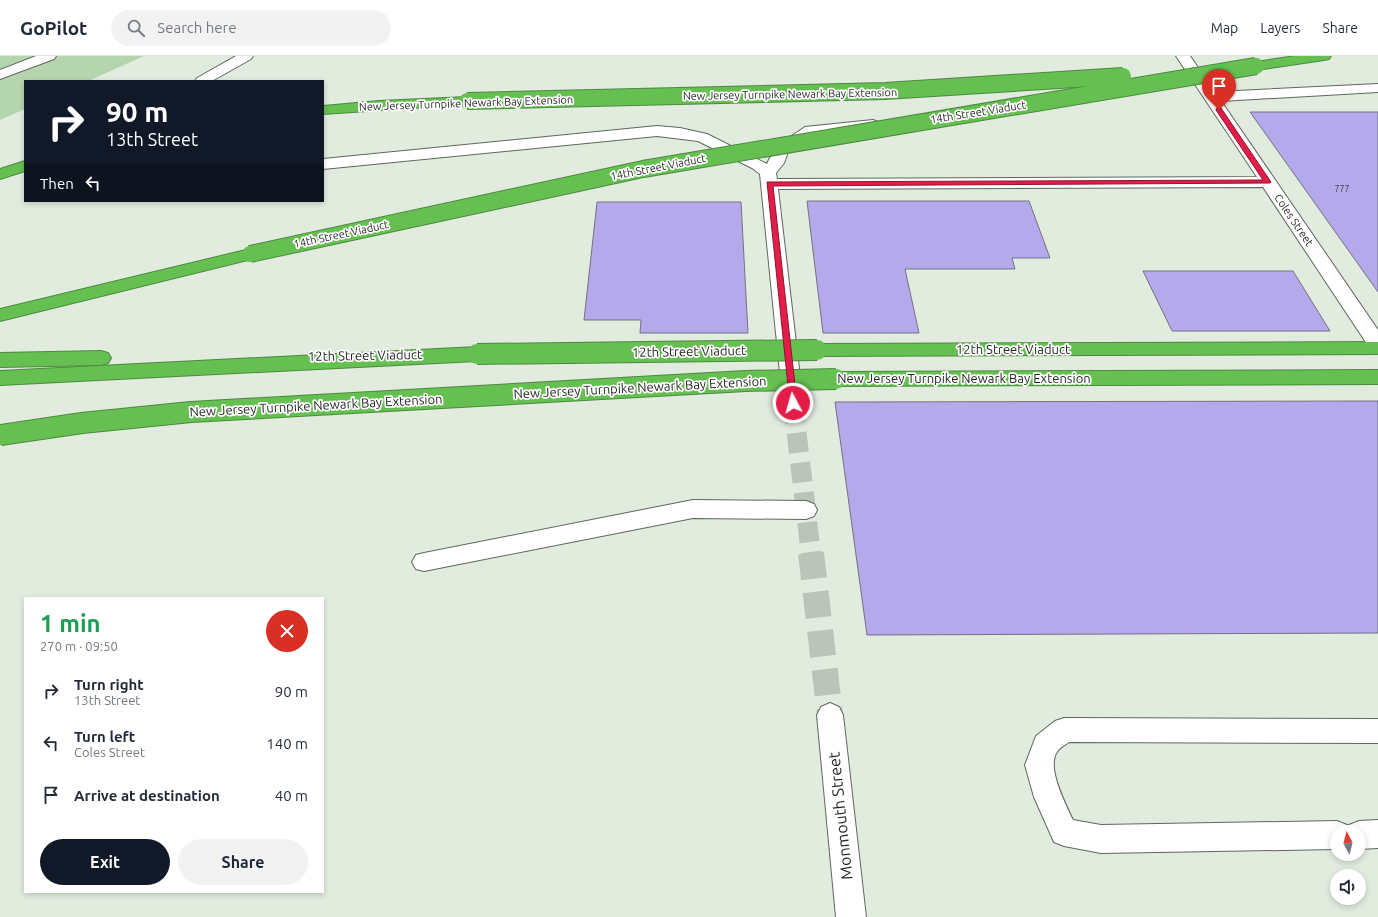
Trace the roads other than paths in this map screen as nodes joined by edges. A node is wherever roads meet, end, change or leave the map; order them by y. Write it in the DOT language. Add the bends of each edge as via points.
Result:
graph roads {
  1 [pos="49,56"];
  2 [pos="246,56"];
  3 [pos="1183,56"];
  4 [pos="1323,56"];
  5 [pos="1256,66"];
  6 [pos="0,75"];
  7 [pos="204,80"];
  8 [pos="1378,88"];
  9 [pos="1211,98"];
  10 [pos="324,110"];
  11 [pos="884,124"];
  12 [pos="324,164"];
  13 [pos="24,166"];
  14 [pos="0,174"];
  15 [pos="768,178"];
  16 [pos="1268,182"];
  17 [pos="250,254"];
  18 [pos="0,299"];
  19 [pos="0,315"];
  20 [pos="1359,316"];
  21 [pos="1378,316"];
  22 [pos="1378,346"];
  23 [pos="477,354"];
  24 [pos="0,360"];
  25 [pos="1378,377"];
  26 [pos="0,378"];
  27 [pos="793,403"];
  28 [pos="0,436"];
  29 [pos="806,510"];
  30 [pos="424,562"];
  31 [pos="830,715"];
  32 [pos="1378,731"];
  33 [pos="1378,834"];
  34 [pos="1330,835"];
  35 [pos="1366,835"];
  36 [pos="851,917"];
  1 -- 6 [label="street"];
  2 -- 7 [label="street"];
  3 -- 9 [label="street, Coles Street"];
  4 -- 5 [label="highway, 14th Street Viaduct"];
  5 -- 10 [label="highway, New Jersey Turnpike Newark Bay Extension, bridge" via="885,92 444,102"];
  5 -- 17 [label="highway, 14th Street Viaduct, bridge" via="643,169"];
  8 -- 9 [label="street"];
  9 -- 16 [label="street, Coles Street"];
  11 -- 15 [label="street" via="810,130 781,150"];
  12 -- 15 [label="street" via="658,131 702,137 758,165"];
  13 -- 14 [label="highway"];
  15 -- 16 [label="street"];
  15 -- 27 [label="street"];
  16 -- 20 [label="street, Coles Street"];
  17 -- 18 [label="highway"];
  17 -- 19 [label="highway, 14th Street Viaduct"];
  20 -- 21 [label="street"];
  20 -- 22 [label="street, Coles Street"];
  22 -- 23 [label="highway, 12th Street Viaduct, bridge"];
  23 -- 24 [label="highway, 12th Street Viaduct"];
  23 -- 26 [label="highway"];
  25 -- 28 [label="highway, New Jersey Turnpike Newark Bay Extension, bridge" via="753,381 191,412 82,423"];
  29 -- 30 [label="street" via="693,510"];
  31 -- 36 [label="street, Monmouth Street"];
  32 -- 34 [label="street" via="1064,730 1045,745 1039,765 1048,797 1064,832 1101,839"];
  33 -- 35 [label="street"];
}
